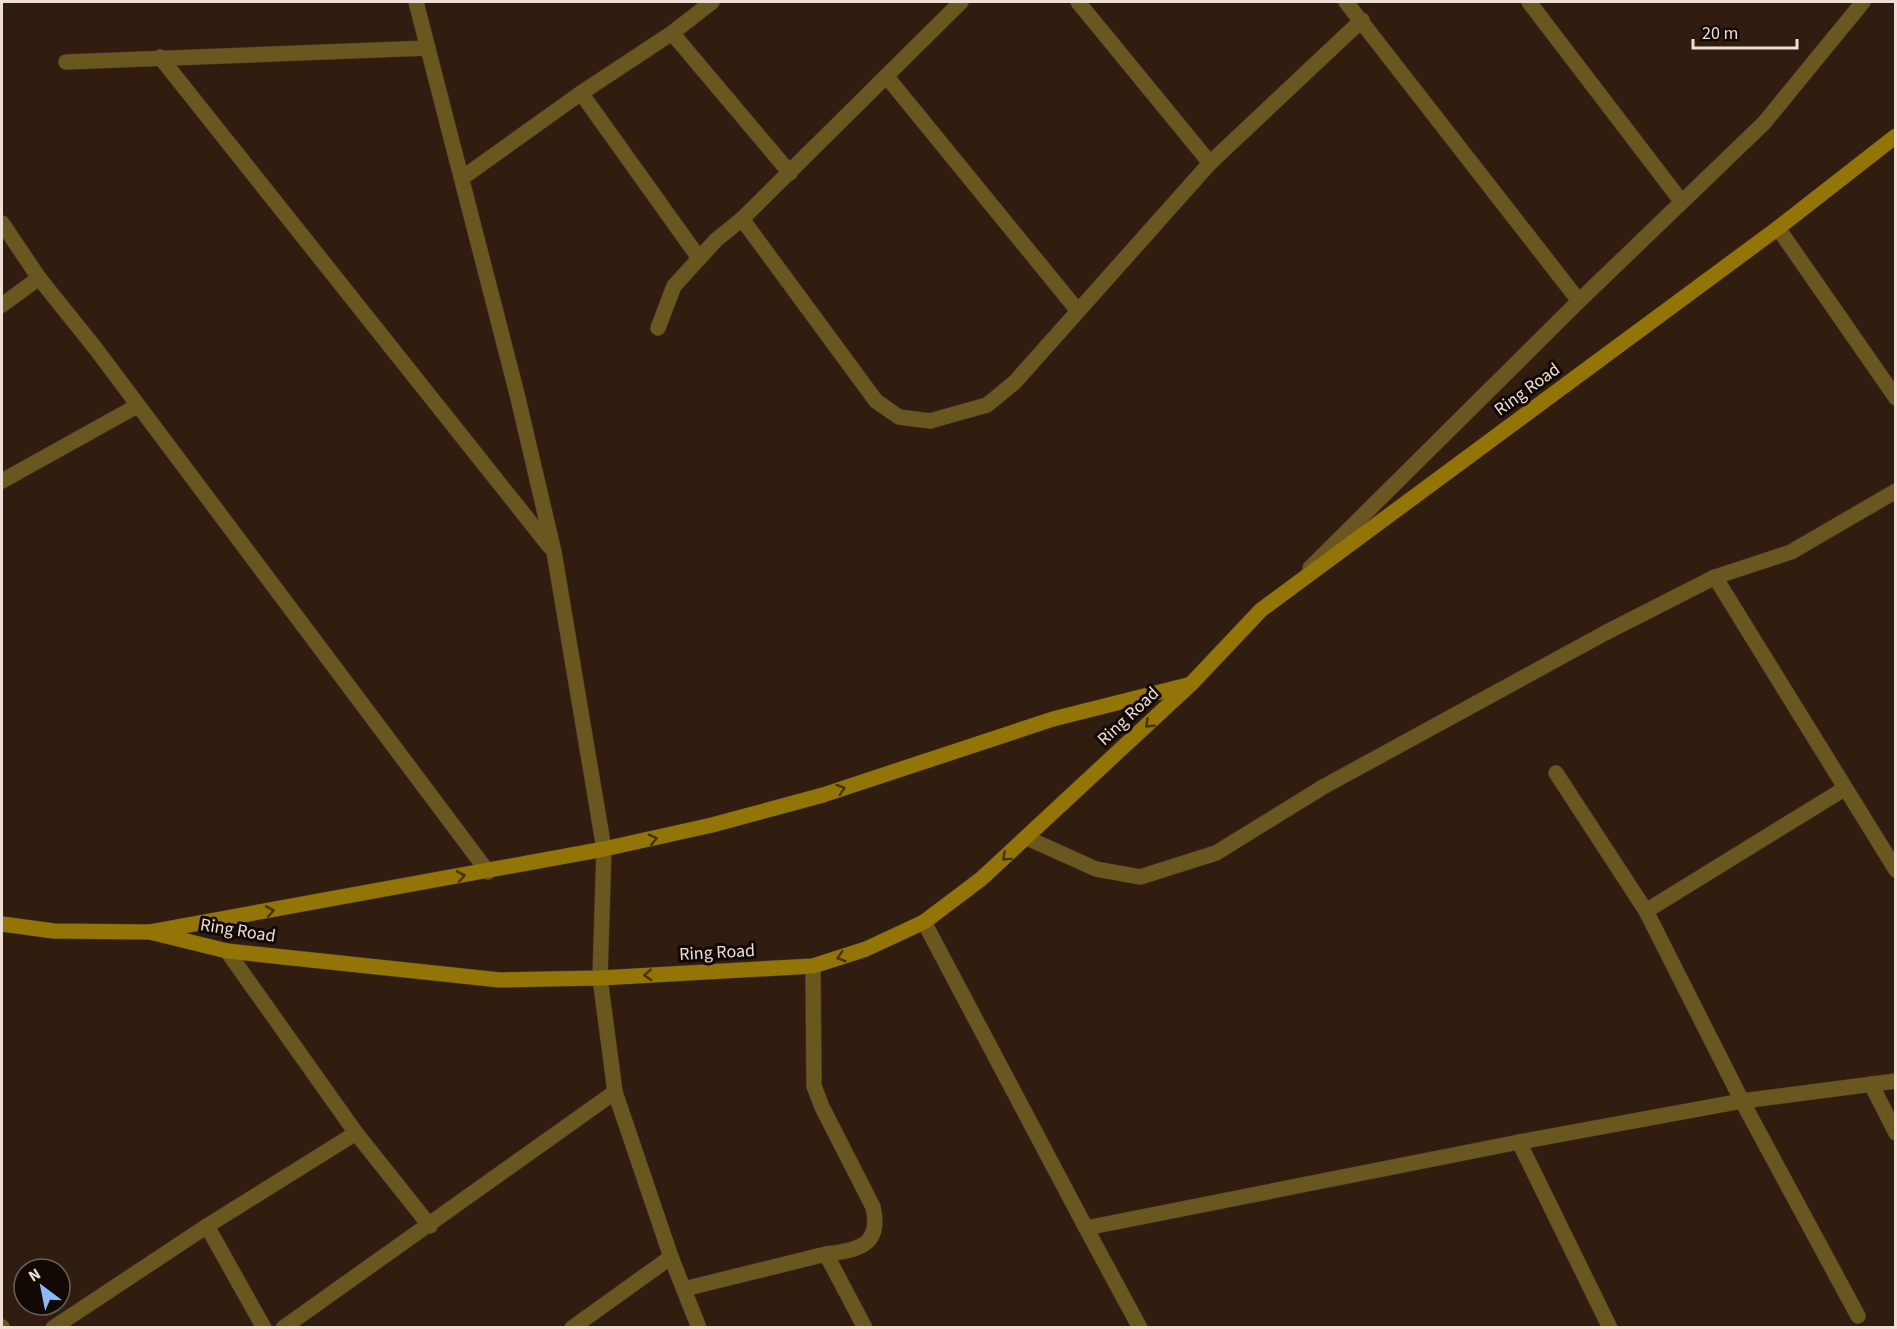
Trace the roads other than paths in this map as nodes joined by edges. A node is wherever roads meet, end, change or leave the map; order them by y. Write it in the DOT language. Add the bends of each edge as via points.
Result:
graph roads {
  1 [pos="416,2"];
  2 [pos="712,2"];
  3 [pos="1078,2"];
  4 [pos="1346,2"];
  5 [pos="1530,2"];
  6 [pos="953,4"];
  7 [pos="1853,6"];
  8 [pos="1362,20"];
  9 [pos="672,33"];
  10 [pos="428,48"];
  11 [pos="160,57"];
  12 [pos="66,62"];
  13 [pos="887,76"];
  14 [pos="581,93"];
  15 [pos="1896,136"];
  16 [pos="1210,163"];
  17 [pos="790,172"];
  18 [pos="462,178"];
  19 [pos="1680,201"];
  20 [pos="742,219"];
  21 [pos="2,224"];
  22 [pos="1778,228"];
  23 [pos="699,258"];
  24 [pos="39,278"];
  25 [pos="1579,301"];
  26 [pos="2,305"];
  27 [pos="1078,310"];
  28 [pos="658,328"];
  29 [pos="1896,398"];
  30 [pos="137,406"];
  31 [pos="2,481"];
  32 [pos="1896,491"];
  33 [pos="554,552"];
  34 [pos="1715,577"];
  35 [pos="1290,588"];
  36 [pos="1191,684"];
  37 [pos="1556,773"];
  38 [pos="1844,789"];
  39 [pos="1027,838"];
  40 [pos="604,849"];
  41 [pos="1896,870"];
  42 [pos="488,872"];
  43 [pos="1646,911"];
  44 [pos="924,922"];
  45 [pos="2,924"];
  46 [pos="150,932"];
  47 [pos="227,951"];
  48 [pos="813,966"];
  49 [pos="600,978"];
  50 [pos="1896,1081"];
  51 [pos="1871,1084"];
  52 [pos="615,1092"];
  53 [pos="1742,1101"];
  54 [pos="1896,1132"];
  55 [pos="356,1133"];
  56 [pos="1519,1142"];
  57 [pos="207,1226"];
  58 [pos="430,1226"];
  59 [pos="1086,1228"];
  60 [pos="826,1254"];
  61 [pos="671,1257"];
  62 [pos="684,1289"];
  63 [pos="1858,1316"];
  64 [pos="54,1328"];
  65 [pos="264,1328"];
  66 [pos="283,1328"];
  67 [pos="572,1328"];
  68 [pos="699,1328"];
  69 [pos="865,1328"];
  70 [pos="1140,1328"];
  71 [pos="1610,1328"];
  1 -- 10 [label="street"];
  2 -- 9 [label="street"];
  3 -- 16 [label="street"];
  4 -- 8 [label="street"];
  5 -- 19 [label="street"];
  6 -- 13 [label="street"];
  7 -- 19 [label="street" via="1764,123"];
  8 -- 16 [label="street"];
  8 -- 25 [label="street"];
  9 -- 14 [label="street"];
  9 -- 17 [label="street"];
  10 -- 11 [label="street"];
  10 -- 18 [label="street"];
  11 -- 12 [label="street"];
  11 -- 33 [label="street"];
  13 -- 17 [label="street"];
  13 -- 27 [label="street"];
  14 -- 18 [label="street"];
  14 -- 23 [label="street"];
  15 -- 22 [label="main road, Ring Road"];
  16 -- 27 [label="street"];
  17 -- 20 [label="street"];
  18 -- 33 [label="street"];
  19 -- 25 [label="street"];
  20 -- 23 [label="street"];
  20 -- 27 [label="street" via="876,401 899,417 930,421 987,405 1015,382"];
  21 -- 24 [label="street"];
  22 -- 29 [label="street"];
  22 -- 35 [label="main road, Ring Road"];
  23 -- 28 [label="street" via="674,286"];
  24 -- 26 [label="street"];
  24 -- 30 [label="street"];
  25 -- 35 [label="street"];
  30 -- 31 [label="street"];
  30 -- 42 [label="street"];
  32 -- 34 [label="street" via="1791,552"];
  33 -- 40 [label="street"];
  34 -- 38 [label="street"];
  34 -- 39 [label="street" via="1323,787 1216,853 1140,877 1096,869"];
  35 -- 36 [label="main road, Ring Road" via="1261,610"];
  36 -- 39 [label="main road, Ring Road, one-way"];
  40 -- 36 [label="main road, Ring Road, one-way" via="823,795 1053,719"];
  37 -- 43 [label="street"];
  38 -- 41 [label="street"];
  38 -- 43 [label="street"];
  39 -- 44 [label="main road, Ring Road, one-way"];
  40 -- 42 [label="main road, Ring Road"];
  40 -- 49 [label="street"];
  46 -- 42 [label="main road, Ring Road, one-way"];
  43 -- 53 [label="street"];
  44 -- 48 [label="main road, Ring Road, one-way" via="866,949"];
  44 -- 59 [label="street"];
  45 -- 46 [label="main road, Ring Road" via="54,931"];
  46 -- 47 [label="main road, Ring Road"];
  47 -- 49 [label="main road, Ring Road" via="500,980"];
  47 -- 55 [label="street"];
  48 -- 49 [label="main road, Ring Road, one-way"];
  48 -- 60 [label="street" via="814,1086 873,1208 876,1222 872,1237 861,1247"];
  49 -- 52 [label="street"];
  50 -- 51 [label="street"];
  51 -- 53 [label="street"];
  51 -- 54 [label="street"];
  52 -- 58 [label="street" via="516,1160"];
  52 -- 61 [label="street"];
  53 -- 56 [label="street"];
  53 -- 63 [label="street"];
  55 -- 57 [label="street"];
  55 -- 58 [label="street"];
  56 -- 59 [label="street"];
  56 -- 71 [label="street"];
  57 -- 64 [label="street"];
  57 -- 65 [label="street"];
  58 -- 66 [label="street"];
  59 -- 70 [label="street"];
  60 -- 62 [label="street"];
  60 -- 69 [label="street"];
  61 -- 62 [label="street"];
  61 -- 67 [label="street"];
  62 -- 68 [label="street"];
}
